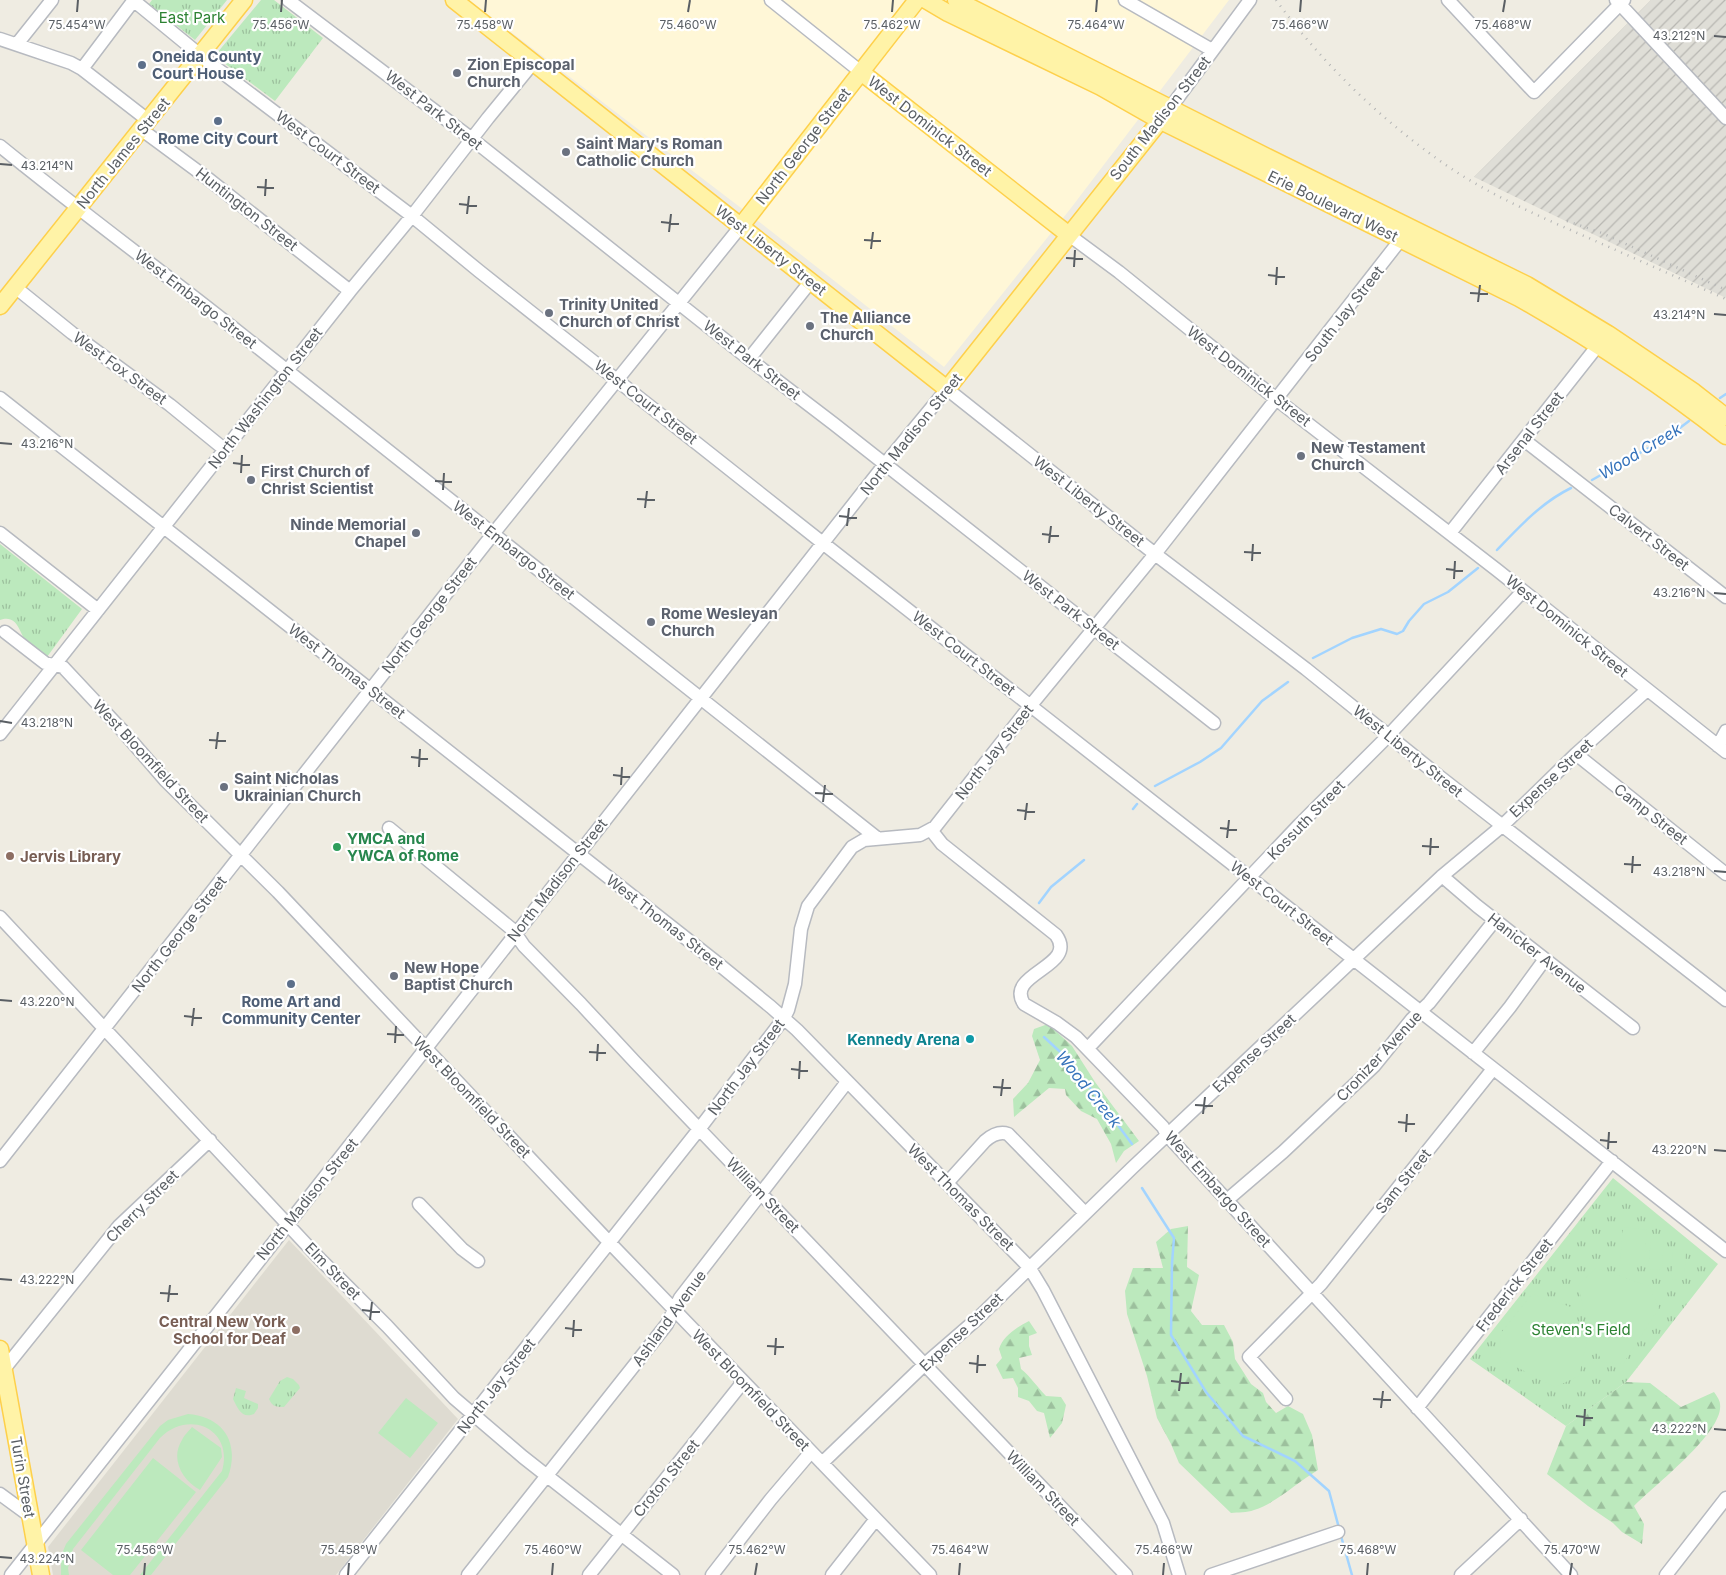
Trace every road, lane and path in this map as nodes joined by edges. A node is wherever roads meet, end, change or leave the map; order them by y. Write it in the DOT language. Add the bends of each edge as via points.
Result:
graph roads {
  1 [pos="134,0"];
  2 [pos="244,0"];
  3 [pos="288,0"];
  4 [pos="454,0"];
  5 [pos="771,0"];
  6 [pos="917,0"];
  7 [pos="926,0"];
  8 [pos="956,0"];
  9 [pos="1125,0"];
  10 [pos="1250,0"];
  11 [pos="1448,0"];
  12 [pos="50,1"];
  13 [pos="1620,1"];
  14 [pos="0,40"];
  15 [pos="17,44"];
  16 [pos="1212,50"];
  17 [pos="201,56"];
  18 [pos="533,63"];
  19 [pos="82,68"];
  20 [pos="861,72"];
  21 [pos="1170,108"];
  22 [pos="1726,118"];
  23 [pos="1160,120"];
  24 [pos="146,125"];
  25 [pos="472,139"];
  26 [pos="0,146"];
  27 [pos="78,209"];
  28 [pos="412,216"];
  29 [pos="741,226"];
  30 [pos="1406,234"];
  31 [pos="1069,235"];
  32 [pos="811,282"];
  33 [pos="15,286"];
  34 [pos="350,291"];
  35 [pos="679,304"];
  36 [pos="0,306"];
  37 [pos="1603,340"];
  38 [pos="749,359"];
  39 [pos="286,371"];
  40 [pos="618,380"];
  41 [pos="947,389"];
  42 [pos="0,398"];
  43 [pos="1276,400"];
  44 [pos="1726,417"];
  45 [pos="1726,436"];
  46 [pos="1524,440"];
  47 [pos="224,449"];
  48 [pos="886,464"];
  49 [pos="163,526"];
  50 [pos="0,532"];
  51 [pos="1450,533"];
  52 [pos="493,534"];
  53 [pos="824,544"];
  54 [pos="1155,554"];
  55 [pos="1523,592"];
  56 [pos="1726,597"];
  57 [pos="98,610"];
  58 [pos="1093,628"];
  59 [pos="5,632"];
  60 [pos="56,664"];
  61 [pos="370,690"];
  62 [pos="1647,690"];
  63 [pos="701,698"];
  64 [pos="1031,705"];
  65 [pos="1214,723"];
  66 [pos="1726,732"];
  67 [pos="0,734"];
  68 [pos="1388,736"];
  69 [pos="1722,749"];
  70 [pos="1576,754"];
  71 [pos="1502,826"];
  72 [pos="389,828"];
  73 [pos="931,830"];
  74 [pos="877,838"];
  75 [pos="579,853"];
  76 [pos="241,854"];
  77 [pos="1726,874"];
  78 [pos="1442,876"];
  79 [pos="1251,877"];
  80 [pos="0,916"];
  81 [pos="1495,920"];
  82 [pos="515,934"];
  83 [pos="1354,959"];
  84 [pos="1545,959"];
  85 [pos="1726,1000"];
  86 [pos="1420,1012"];
  87 [pos="784,1018"];
  88 [pos="1633,1028"];
  89 [pos="104,1029"];
  90 [pos="1088,1048"];
  91 [pos="426,1050"];
  92 [pos="1473,1053"];
  93 [pos="1493,1069"];
  94 [pos="847,1082"];
  95 [pos="700,1128"];
  96 [pos="1167,1135"];
  97 [pos="210,1140"];
  98 [pos="0,1161"];
  99 [pos="1612,1161"];
  100 [pos="947,1183"];
  101 [pos="762,1194"];
  102 [pos="1227,1200"];
  103 [pos="419,1204"];
  104 [pos="1086,1213"];
  105 [pos="287,1223"];
  106 [pos="609,1242"];
  107 [pos="1726,1251"];
  108 [pos="478,1261"];
  109 [pos="1029,1267"];
  110 [pos="1313,1293"];
  111 [pos="674,1310"];
  112 [pos="0,1349"];
  113 [pos="925,1364"];
  114 [pos="4,1369"];
  115 [pos="744,1382"];
  116 [pos="1286,1399"];
  117 [pos="1417,1408"];
  118 [pos="473,1415"];
  119 [pos="812,1452"];
  120 [pos="822,1463"];
  121 [pos="546,1476"];
  122 [pos="0,1494"];
  123 [pos="1726,1498"];
  124 [pos="30,1516"];
  125 [pos="876,1519"];
  126 [pos="1520,1520"];
  127 [pos="1338,1532"];
  128 [pos="621,1534"];
  129 [pos="35,1544"];
  130 [pos="11,1575"];
  131 [pos="41,1575"];
  132 [pos="346,1575"];
  133 [pos="468,1575"];
  134 [pos="589,1575"];
  135 [pos="673,1575"];
  136 [pos="712,1575"];
  137 [pos="832,1575"];
  138 [pos="930,1575"];
  139 [pos="1126,1575"];
  140 [pos="1179,1575"];
  141 [pos="1211,1575"];
  142 [pos="1460,1575"];
  143 [pos="1571,1575"];
  144 [pos="1666,1575"];
  1 -- 17 [label="street, West Court Street"];
  1 -- 19 [label="street"];
  2 -- 17 [label="main road, North James Street"];
  3 -- 25 [label="street, West Park Street"];
  4 -- 18 [label="main road, West Liberty Street"];
  5 -- 20 [label="street, West Dominick Street"];
  6 -- 20 [label="main road, North George Street"];
  7 -- 23 [label="main road, Erie Boulevard West"];
  8 -- 21 [label="main road, Erie Boulevard West"];
  9 -- 16 [label="street"];
  10 -- 16 [label="street, South Madison Street"];
  11 -- 13 [label="street" via="1534,92"];
  12 -- 15 [label="street"];
  13 -- 22 [label="street"];
  14 -- 15 [label="street, Huntington Street"];
  15 -- 19 [label="street, Huntington Street"];
  16 -- 21 [label="street, South Madison Street"];
  17 -- 24 [label="main road, North James Street"];
  17 -- 28 [label="street, West Court Street"];
  18 -- 25 [label="street, North Washington Street"];
  18 -- 29 [label="main road, West Liberty Street"];
  19 -- 24 [label="street, Huntington Street"];
  20 -- 29 [label="main road, North George Street"];
  20 -- 31 [label="main road, West Dominick Street"];
  21 -- 23 [label="main road, South Madison Street"];
  21 -- 30 [label="main road, Erie Boulevard West"];
  23 -- 30 [label="main road, Erie Boulevard West"];
  23 -- 31 [label="main road, South Madison Street"];
  24 -- 27 [label="main road, North James Street"];
  24 -- 34 [label="street, Huntington Street" via="207,178"];
  25 -- 28 [label="street, North Washington Street"];
  25 -- 35 [label="street, West Park Street"];
  26 -- 27 [label="street, West Embargo Street"];
  27 -- 33 [label="main road, North James Street"];
  27 -- 39 [label="street, West Embargo Street"];
  28 -- 34 [label="street, North Washington Street"];
  28 -- 40 [label="street, West Court Street"];
  29 -- 32 [label="main road, West Liberty Street"];
  29 -- 35 [label="street, North George Street"];
  30 -- 37 [label="main road, Erie Boulevard West" via="1519,298"];
  30 -- 43 [label="street, South Jay Street"];
  31 -- 41 [label="main road, North Madison Street"];
  31 -- 43 [label="street, West Dominick Street"];
  32 -- 38 [label="street"];
  32 -- 41 [label="main road, West Liberty Street"];
  33 -- 36 [label="main road, North James Street"];
  33 -- 47 [label="street, West Fox Street"];
  34 -- 39 [label="street, North Washington Street"];
  35 -- 38 [label="street, West Park Street"];
  35 -- 40 [label="street, North George Street"];
  37 -- 44 [label="main road, Erie Boulevard West" via="1694,392"];
  37 -- 45 [label="main road, Erie Boulevard West"];
  37 -- 46 [label="street, Arsenal Street"];
  38 -- 48 [label="street, West Park Street"];
  39 -- 47 [label="street, North Washington Street"];
  39 -- 52 [label="street, West Embargo Street"];
  40 -- 52 [label="street, North George Street"];
  40 -- 53 [label="street, West Court Street"];
  41 -- 48 [label="street, North Madison Street"];
  41 -- 54 [label="street, West Liberty Street"];
  42 -- 49 [label="street, West Thomas Street"];
  43 -- 51 [label="street, West Dominick Street"];
  43 -- 54 [label="street, North Jay Street"];
  46 -- 51 [label="street, Arsenal Street"];
  46 -- 56 [label="street, Calvert Street"];
  47 -- 49 [label="street, North Washington Street"];
  48 -- 53 [label="street, North Madison Street"];
  48 -- 58 [label="street, West Park Street"];
  49 -- 57 [label="street, North Washington Street"];
  49 -- 61 [label="street, West Thomas Street"];
  50 -- 57 [label="street"];
  51 -- 55 [label="street, West Dominick Street"];
  52 -- 61 [label="street, North George Street"];
  52 -- 63 [label="street, West Embargo Street"];
  53 -- 63 [label="street, North Madison Street"];
  53 -- 64 [label="street, West Court Street"];
  54 -- 58 [label="street, North Jay Street"];
  54 -- 68 [label="street, West Liberty Street"];
  55 -- 62 [label="street, West Dominick Street"];
  55 -- 68 [label="street, Kossuth Street"];
  57 -- 60 [label="street, North Washington Street"];
  58 -- 64 [label="street, North Jay Street"];
  58 -- 65 [label="street, West Park Street"];
  59 -- 60 [label="street, West Bloomfield Street" via="45,662"];
  60 -- 67 [label="street, North Washington Street"];
  60 -- 76 [label="street, West Bloomfield Street" via="63,667 166,781"];
  61 -- 75 [label="street, West Thomas Street"];
  61 -- 76 [label="street, North George Street"];
  62 -- 69 [label="street, West Dominick Street"];
  62 -- 70 [label="street, Expense Street"];
  63 -- 74 [label="street, West Embargo Street"];
  63 -- 75 [label="street, North Madison Street"];
  64 -- 73 [label="street, North Jay Street"];
  64 -- 79 [label="street, West Court Street"];
  66 -- 69 [label="street"];
  68 -- 71 [label="street, West Liberty Street"];
  68 -- 79 [label="street, Kossuth Street"];
  70 -- 71 [label="street, Expense Street"];
  70 -- 77 [label="street, Camp Street"];
  71 -- 78 [label="street, Expense Street"];
  71 -- 85 [label="street, West Liberty Street"];
  72 -- 82 [label="street, William Street" via="505,922"];
  73 -- 74 [label="street, North Jay Street" via="920,835"];
  73 -- 90 [label="street, West Embargo Street" via="942,844 1056,935 1061,942 1058,956 1026,983 1022,989 1022,1000"];
  74 -- 87 [label="street, North Jay Street" via="852,846 808,906 801,929 795,984"];
  75 -- 82 [label="street, North Madison Street"];
  75 -- 87 [label="street, West Thomas Street"];
  76 -- 89 [label="street, North George Street"];
  76 -- 91 [label="street, West Bloomfield Street"];
  78 -- 81 [label="street, Hanicker Avenue"];
  78 -- 83 [label="street, Expense Street"];
  79 -- 83 [label="street, West Court Street"];
  79 -- 90 [label="street, Kossuth Street"];
  80 -- 89 [label="street, Elm Street"];
  81 -- 84 [label="street, Hanicker Avenue"];
  81 -- 86 [label="street, Cronizer Avenue"];
  82 -- 91 [label="street, North Madison Street"];
  82 -- 95 [label="street, William Street"];
  83 -- 86 [label="street, West Court Street"];
  83 -- 96 [label="street, Expense Street"];
  84 -- 88 [label="street, Hanicker Avenue"];
  84 -- 92 [label="street"];
  86 -- 92 [label="street, West Court Street"];
  86 -- 102 [label="street, Cronizer Avenue" via="1374,1066"];
  87 -- 94 [label="street, West Thomas Street"];
  87 -- 95 [label="street, North Jay Street"];
  89 -- 97 [label="street, Elm Street"];
  89 -- 98 [label="street, North George Street"];
  90 -- 96 [label="street, West Embargo Street"];
  91 -- 105 [label="street, North Madison Street"];
  91 -- 106 [label="street, West Bloomfield Street"];
  92 -- 93 [label="street, West Court Street"];
  93 -- 99 [label="street, West Court Street"];
  93 -- 110 [label="street, Sam Street"];
  94 -- 100 [label="street, West Thomas Street"];
  94 -- 101 [label="street, Ashland Avenue"];
  95 -- 101 [label="street, William Street"];
  95 -- 106 [label="street, North Jay Street"];
  96 -- 102 [label="street, West Embargo Street"];
  96 -- 104 [label="street, Expense Street"];
  97 -- 105 [label="street, Elm Street"];
  97 -- 114 [label="street, Cherry Street" via="119,1226"];
  99 -- 107 [label="street, West Court Street"];
  99 -- 117 [label="street, Frederick Street"];
  100 -- 104 [label="street" via="986,1141 1003,1132"];
  100 -- 109 [label="street, West Thomas Street"];
  101 -- 111 [label="street, Ashland Avenue"];
  101 -- 113 [label="street, William Street"];
  102 -- 110 [label="street, West Embargo Street"];
  103 -- 108 [label="street"];
  104 -- 109 [label="street, Expense Street"];
  105 -- 118 [label="street, Elm Street"];
  105 -- 129 [label="street, North Madison Street"];
  106 -- 111 [label="street, West Bloomfield Street"];
  106 -- 118 [label="street, North Jay Street"];
  109 -- 113 [label="street, Expense Street" via="977,1319"];
  109 -- 140 [label="street, West Thomas Street" via="1163,1524"];
  110 -- 116 [label="street, Sam Street" via="1249,1357"];
  110 -- 117 [label="street, West Embargo Street"];
  111 -- 115 [label="street, West Bloomfield Street"];
  111 -- 121 [label="street, Ashland Avenue" via="668,1324"];
  112 -- 114 [label="main road, Turin Street"];
  113 -- 120 [label="street, Expense Street"];
  113 -- 139 [label="street, William Street"];
  114 -- 124 [label="main road, Turin Street"];
  115 -- 119 [label="street, West Bloomfield Street"];
  115 -- 128 [label="street, Croton Street"];
  117 -- 126 [label="street, West Embargo Street"];
  118 -- 121 [label="street, Elm Street"];
  118 -- 132 [label="street, North Jay Street"];
  119 -- 120 [label="street, West Bloomfield Street"];
  119 -- 136 [label="street"];
  120 -- 125 [label="street, West Bloomfield Street"];
  121 -- 128 [label="street, Elm Street"];
  121 -- 133 [label="street, Ashland Avenue"];
  122 -- 124 [label="street"];
  123 -- 144 [label="street"];
  124 -- 129 [label="main road, Turin Street"];
  125 -- 137 [label="street"];
  125 -- 138 [label="street, West Bloomfield Street"];
  126 -- 142 [label="street"];
  126 -- 143 [label="street, West Embargo Street"];
  127 -- 141 [label="street"];
  128 -- 134 [label="street, Croton Street"];
  128 -- 135 [label="street, Elm Street"];
  129 -- 130 [label="street, North Madison Street"];
  129 -- 131 [label="main road, Turin Street"];
}
